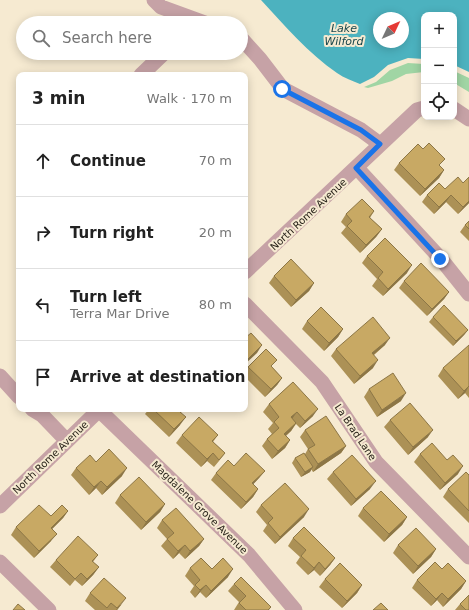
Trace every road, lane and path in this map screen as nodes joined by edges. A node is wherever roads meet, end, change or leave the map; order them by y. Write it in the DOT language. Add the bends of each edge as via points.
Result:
graph roads {
  1 [pos="154,0"];
  2 [pos="187,16"];
  3 [pos="248,46"];
  4 [pos="157,60"];
  5 [pos="144,72"];
  6 [pos="421,109"];
  7 [pos="457,111"];
  8 [pos="469,119"];
  9 [pos="380,144"];
  10 [pos="356,168"];
  11 [pos="248,269"];
  12 [pos="469,294"];
  13 [pos="248,307"];
  14 [pos="0,376"];
  15 [pos="16,394"];
  16 [pos="37,412"];
  17 [pos="98,412"];
  18 [pos="102,412"];
  19 [pos="67,441"];
  20 [pos="0,506"];
  21 [pos="469,557"];
  22 [pos="0,562"];
  23 [pos="49,610"];
  24 [pos="295,610"];
  1 -- 2 [label="street" via="161,6"];
  3 -- 9 [label="street" via="282,89 361,130"];
  4 -- 5 [label="street"];
  6 -- 9 [label="street, North Rome Avenue"];
  7 -- 8 [label="street"];
  9 -- 10 [label="street, North Rome Avenue"];
  10 -- 11 [label="street, North Rome Avenue"];
  10 -- 12 [label="street"];
  13 -- 21 [label="street, La Brad Lane" via="322,382 376,462"];
  14 -- 15 [label="street"];
  16 -- 19 [label="street"];
  17 -- 19 [label="street, North Rome Avenue"];
  18 -- 24 [label="street, Magdalene Grove Avenue" via="249,555"];
  19 -- 20 [label="street, North Rome Avenue"];
  22 -- 23 [label="street"];
}
